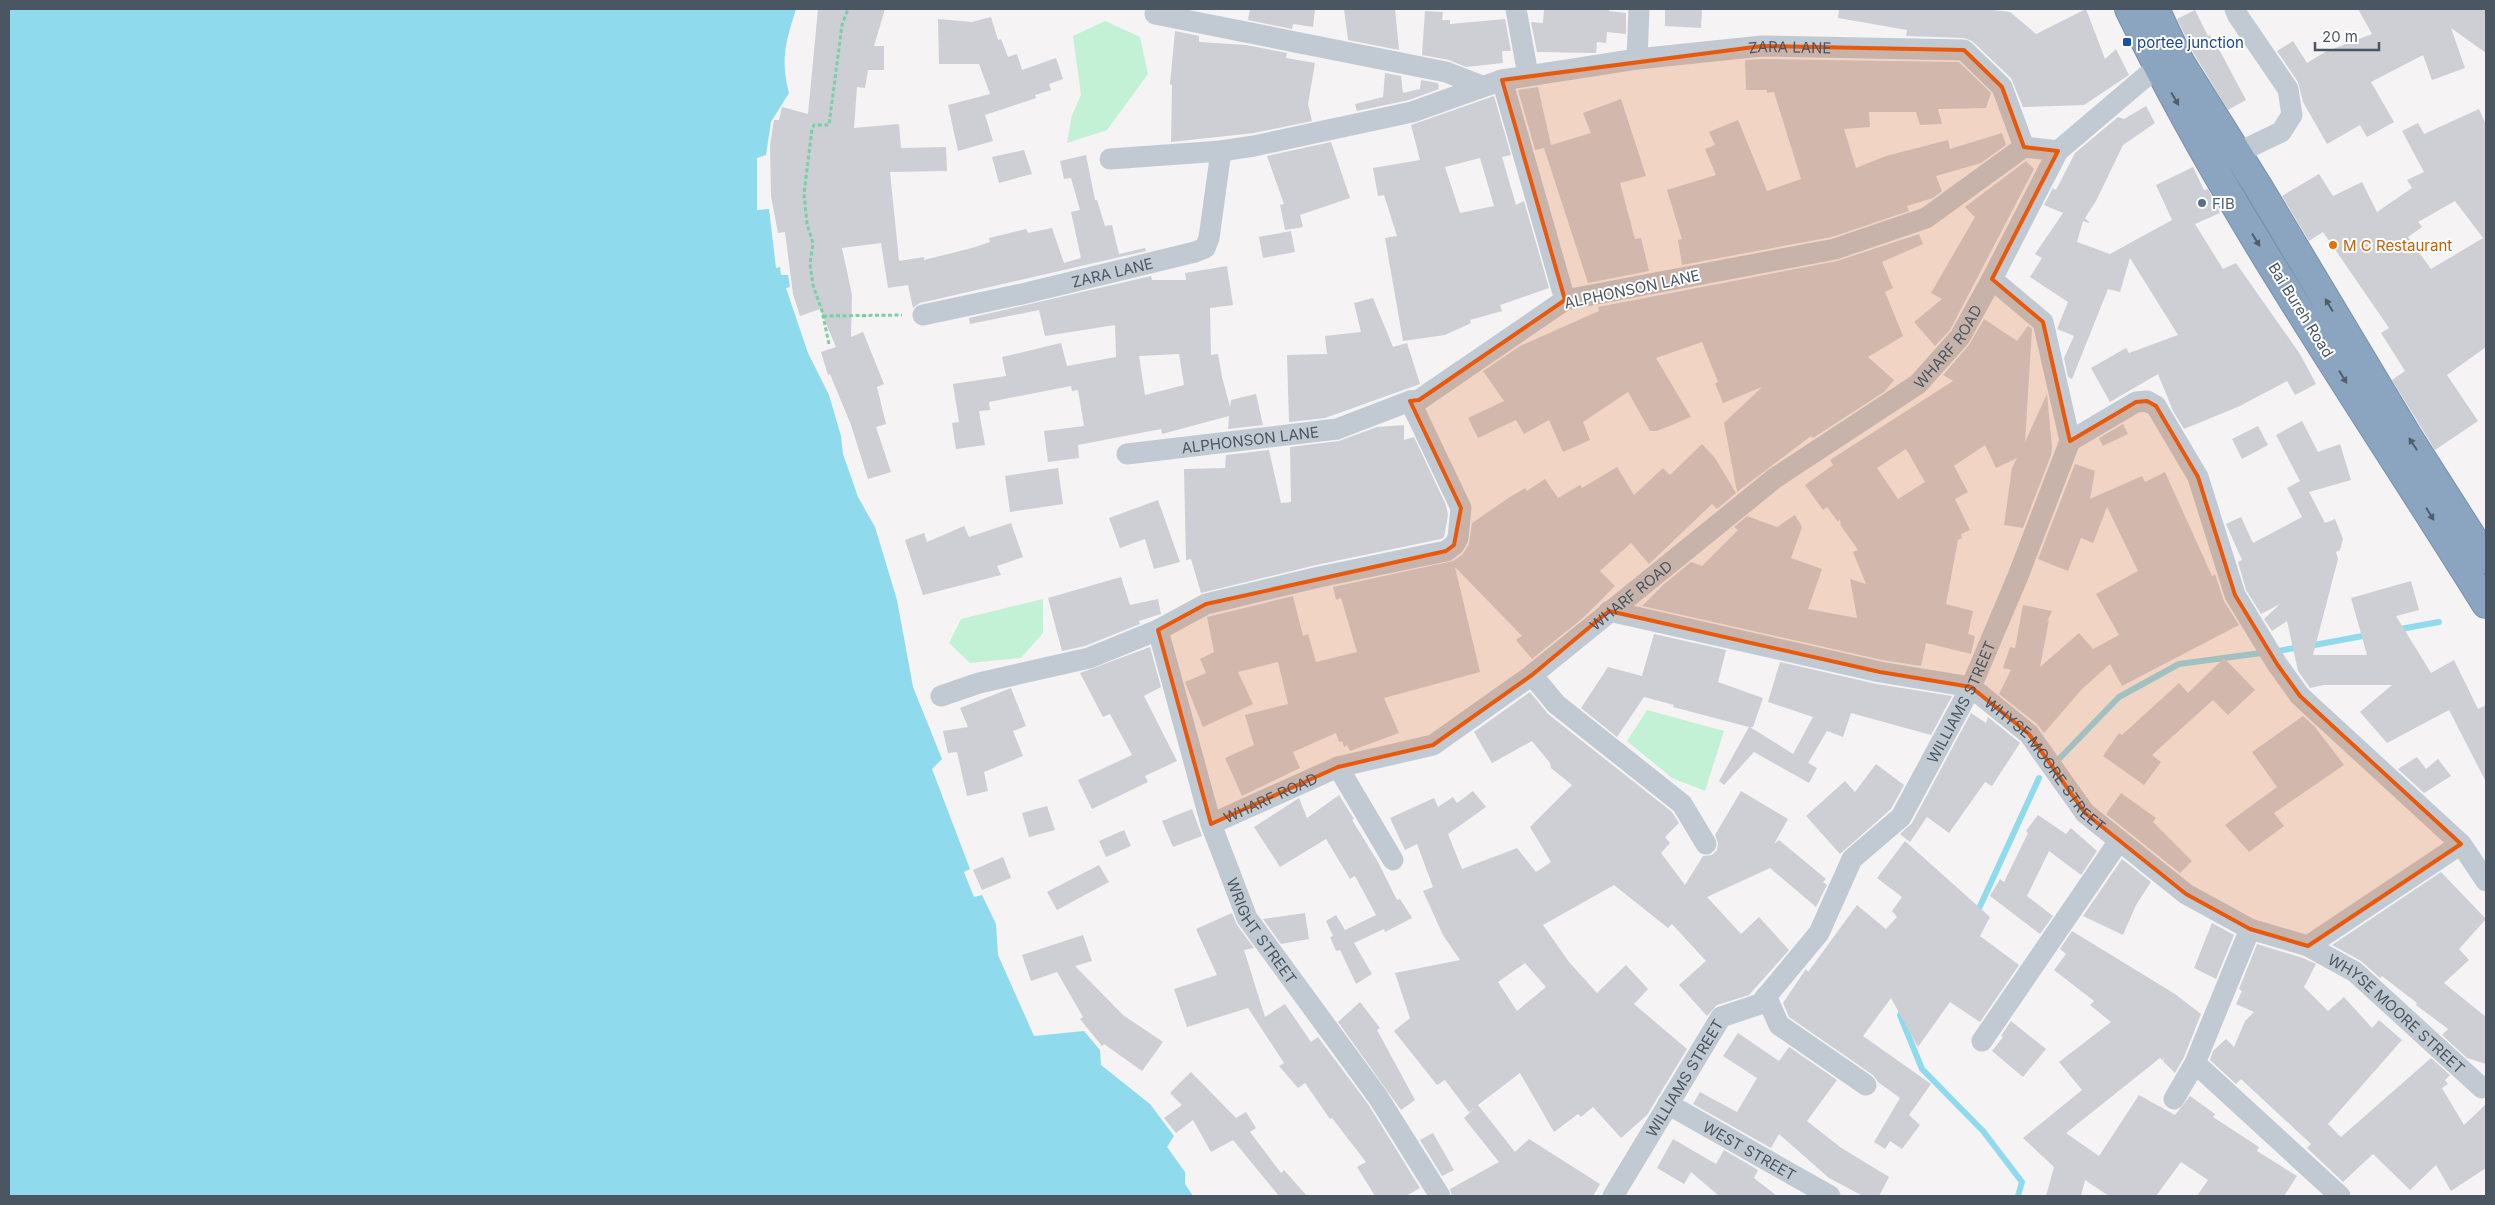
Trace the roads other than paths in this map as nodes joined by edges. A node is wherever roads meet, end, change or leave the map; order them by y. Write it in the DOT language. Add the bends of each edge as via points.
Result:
graph roads {
  1 [pos="1516,9"];
  2 [pos="1639,9"];
  3 [pos="2129,9"];
  4 [pos="2155,9"];
  5 [pos="2235,9"];
  6 [pos="1155,14"];
  7 [pos="1637,59"];
  8 [pos="2157,67"];
  9 [pos="1528,75"];
  10 [pos="1492,83"];
  11 [pos="2024,147"];
  12 [pos="2058,151"];
  13 [pos="1221,152"];
  14 [pos="2237,152"];
  15 [pos="1110,159"];
  16 [pos="1992,279"];
  17 [pos="1565,300"];
  18 [pos="922,315"];
  19 [pos="1410,401"];
  20 [pos="2070,441"];
  21 [pos="1127,454"];
  22 [pos="2486,559"];
  23 [pos="2486,604"];
  24 [pos="1609,610"];
  25 [pos="1158,630"];
  26 [pos="1532,676"];
  27 [pos="1972,687"];
  28 [pos="941,696"];
  29 [pos="1338,767"];
  30 [pos="1211,824"];
  31 [pos="2120,841"];
  32 [pos="1706,844"];
  33 [pos="2461,844"];
  34 [pos="1393,860"];
  35 [pos="2486,881"];
  36 [pos="2250,929"];
  37 [pos="2308,946"];
  38 [pos="1766,996"];
  39 [pos="1982,1041"];
  40 [pos="2195,1063"];
  41 [pos="1866,1084"];
  42 [pos="2482,1088"];
  43 [pos="2174,1098"];
  44 [pos="1668,1104"];
  45 [pos="1440,1196"];
  46 [pos="1613,1196"];
  47 [pos="1830,1196"];
  48 [pos="2340,1196"];
  1 -- 9 [label="street"];
  2 -- 7 [label="street"];
  3 -- 8 [label="highway, Bai Bureh Road"];
  4 -- 14 [label="highway, Bai Bureh Road" via="2180,62"];
  5 -- 14 [label="street" via="2288,90 2292,115 2281,132"];
  6 -- 10 [label="street"];
  7 -- 9 [label="street, ZARA LANE"];
  7 -- 11 [label="street, ZARA LANE" via="1762,46 1964,50 2002,87"];
  8 -- 12 [label="street"];
  8 -- 23 [label="highway, Bai Bureh Road, one-way" via="2247,225"];
  9 -- 10 [label="street, ZARA LANE"];
  10 -- 13 [label="street, ZARA LANE" via="1412,112"];
  10 -- 17 [label="street"];
  11 -- 12 [label="street"];
  11 -- 17 [label="street, ALPHONSON LANE" via="1926,218 1835,249"];
  12 -- 16 [label="street"];
  13 -- 15 [label="street, ZARA LANE"];
  13 -- 18 [label="street, ZARA LANE" via="1205,248 1117,272"];
  22 -- 14 [label="highway, Bai Bureh Road, one-way" via="2407,435"];
  16 -- 20 [label="street" via="2043,322"];
  16 -- 24 [label="street, WHARF ROAD" via="1960,337 1918,384 1775,478"];
  17 -- 19 [label="street, ALPHONSON LANE" via="1419,400"];
  19 -- 21 [label="street, ALPHONSON LANE" via="1337,429"];
  19 -- 25 [label="street" via="1461,508 1458,538 1454,545 1446,551 1319,576 1206,604"];
  20 -- 27 [label="street, WILLIAMS STREET"];
  20 -- 33 [label="street" via="2136,402 2147,401 2156,406 2198,477 2235,595 2277,664 2300,696"];
  24 -- 26 [label="street, WHARF ROAD"];
  24 -- 27 [label="street, WHYSE MOORE STREET" via="1880,672"];
  25 -- 28 [label="street" via="1089,658 979,683"];
  25 -- 30 [label="street, WRIGHT STREET"];
  26 -- 29 [label="street, WHARF ROAD" via="1433,745"];
  26 -- 32 [label="street" via="1556,704 1682,804"];
  27 -- 31 [label="street, WHYSE MOORE STREET" via="2029,734 2084,813"];
  27 -- 38 [label="street, WILLIAMS STREET" via="1901,817 1852,859 1819,933"];
  29 -- 30 [label="street, WHARF ROAD"];
  29 -- 34 [label="street"];
  30 -- 45 [label="street, WRIGHT STREET" via="1247,918 1378,1097"];
  31 -- 36 [label="street, WHYSE MOORE STREET" via="2186,894"];
  31 -- 39 [label="street"];
  33 -- 35 [label="street"];
  33 -- 37 [label="street, WHYSE MOORE STREET"];
  36 -- 37 [label="street, WHYSE MOORE STREET"];
  36 -- 40 [label="street"];
  37 -- 42 [label="street, WHYSE MOORE STREET" via="2355,972"];
  38 -- 41 [label="street" via="1779,1025"];
  38 -- 44 [label="street, WILLIAMS STREET" via="1760,1004 1721,1017"];
  40 -- 43 [label="street"];
  40 -- 48 [label="street"];
  44 -- 46 [label="street, WILLIAMS STREET"];
  44 -- 47 [label="street, WEST STREET"];
}
